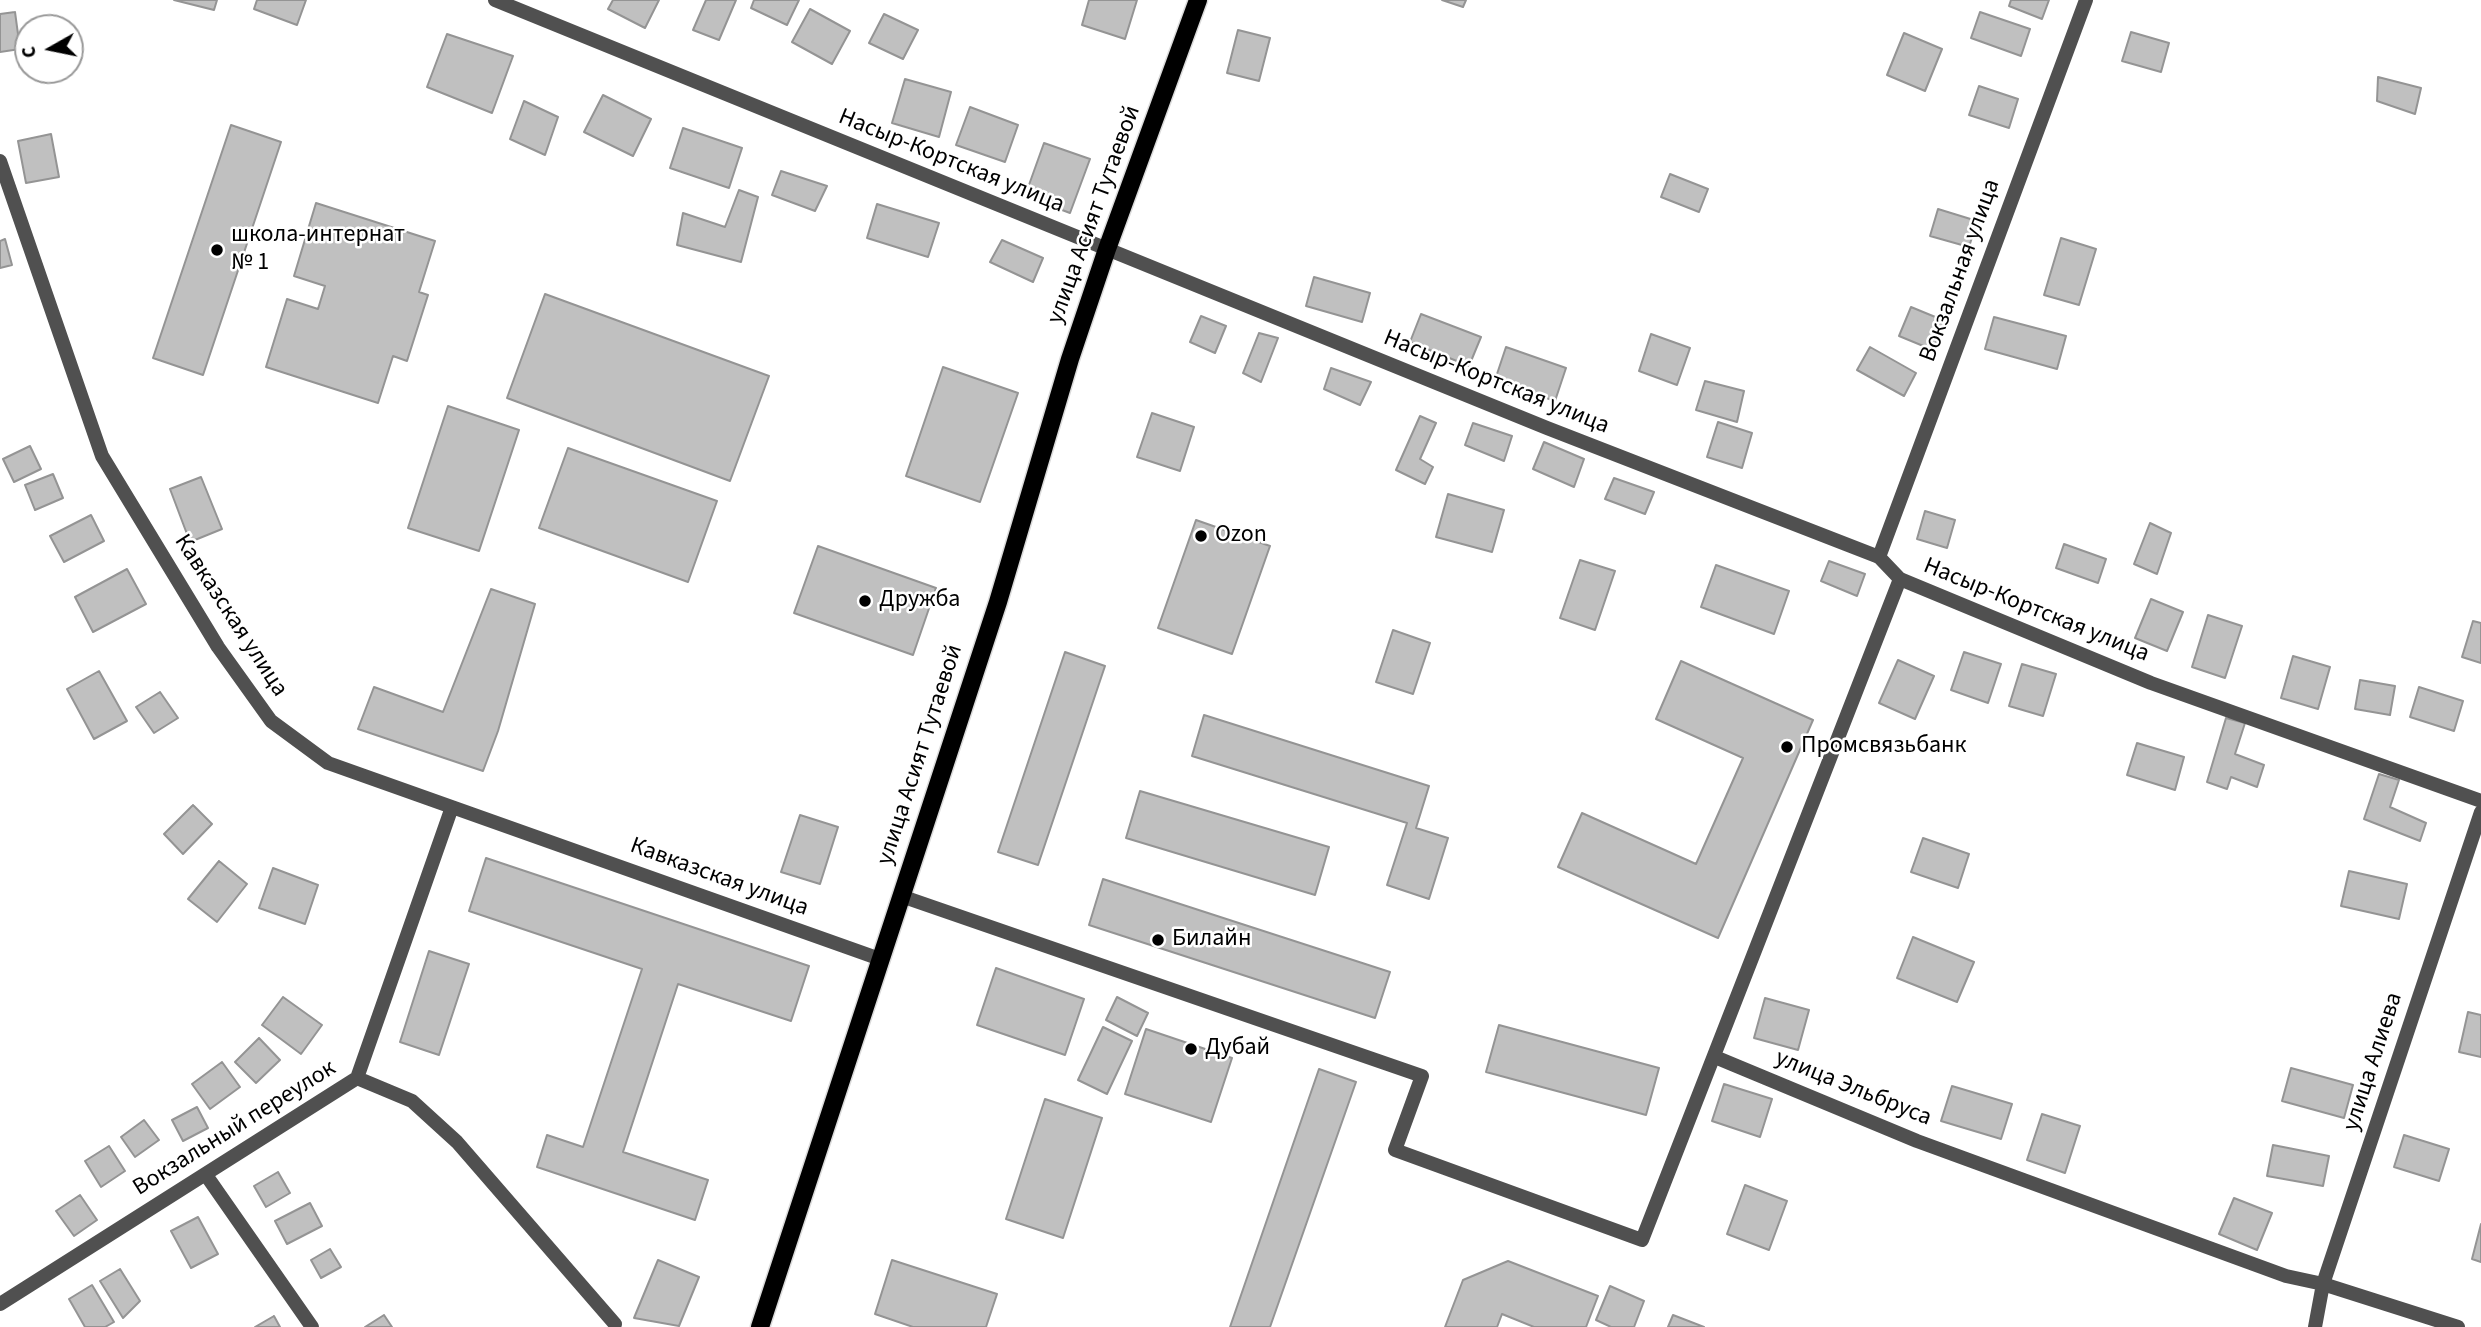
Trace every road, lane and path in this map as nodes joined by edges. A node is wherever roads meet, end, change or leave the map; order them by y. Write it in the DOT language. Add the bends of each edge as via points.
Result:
graph roads {
  1 [pos="1198,0"];
  2 [pos="2086,0"];
  3 [pos="504,2"];
  4 [pos="0,161"];
  5 [pos="1107,249"];
  6 [pos="1879,558"];
  7 [pos="1900,579"];
  8 [pos="2481,801"];
  9 [pos="452,807"];
  10 [pos="2481,812"];
  11 [pos="901,896"];
  12 [pos="880,959"];
  13 [pos="1715,1057"];
  14 [pos="358,1078"];
  15 [pos="206,1175"];
  16 [pos="2323,1283"];
  17 [pos="0,1304"];
  18 [pos="615,1324"];
  19 [pos="312,1327"];
  20 [pos="760,1327"];
  21 [pos="2315,1327"];
  22 [pos="2458,1327"];
  1 -- 5 [label="main road, улица Асият Тутаевой"];
  2 -- 6 [label="street, Вокзальная улица"];
  3 -- 5 [label="street, Насыр-Кортская улица"];
  4 -- 9 [label="street, Кавказская улица" via="103,456 218,646 271,721 328,763"];
  5 -- 6 [label="street, Насыр-Кортская улица"];
  5 -- 11 [label="main road, улица Асият Тутаевой"];
  6 -- 7 [label="street, Насыр-Кортская улица"];
  7 -- 8 [label="street, Насыр-Кортская улица" via="2151,683"];
  7 -- 13 [label="street"];
  9 -- 12 [label="street, Кавказская улица"];
  9 -- 14 [label="street, Вокзальный переулок"];
  10 -- 16 [label="street, улица Алиева"];
  11 -- 12 [label="main road, улица Асият Тутаевой"];
  11 -- 13 [label="street" via="1422,1076 1395,1150 1642,1240"];
  12 -- 20 [label="main road, улица Асият Тутаевой"];
  13 -- 16 [label="street, улица Эльбруса" via="1917,1141 2286,1276"];
  14 -- 15 [label="street, Вокзальный переулок"];
  14 -- 18 [label="street" via="412,1101 457,1142"];
  15 -- 17 [label="street, Вокзальный переулок"];
  15 -- 19 [label="street"];
  16 -- 21 [label="street, улица Алиева"];
  16 -- 22 [label="street, улица Эльбруса"];
}
